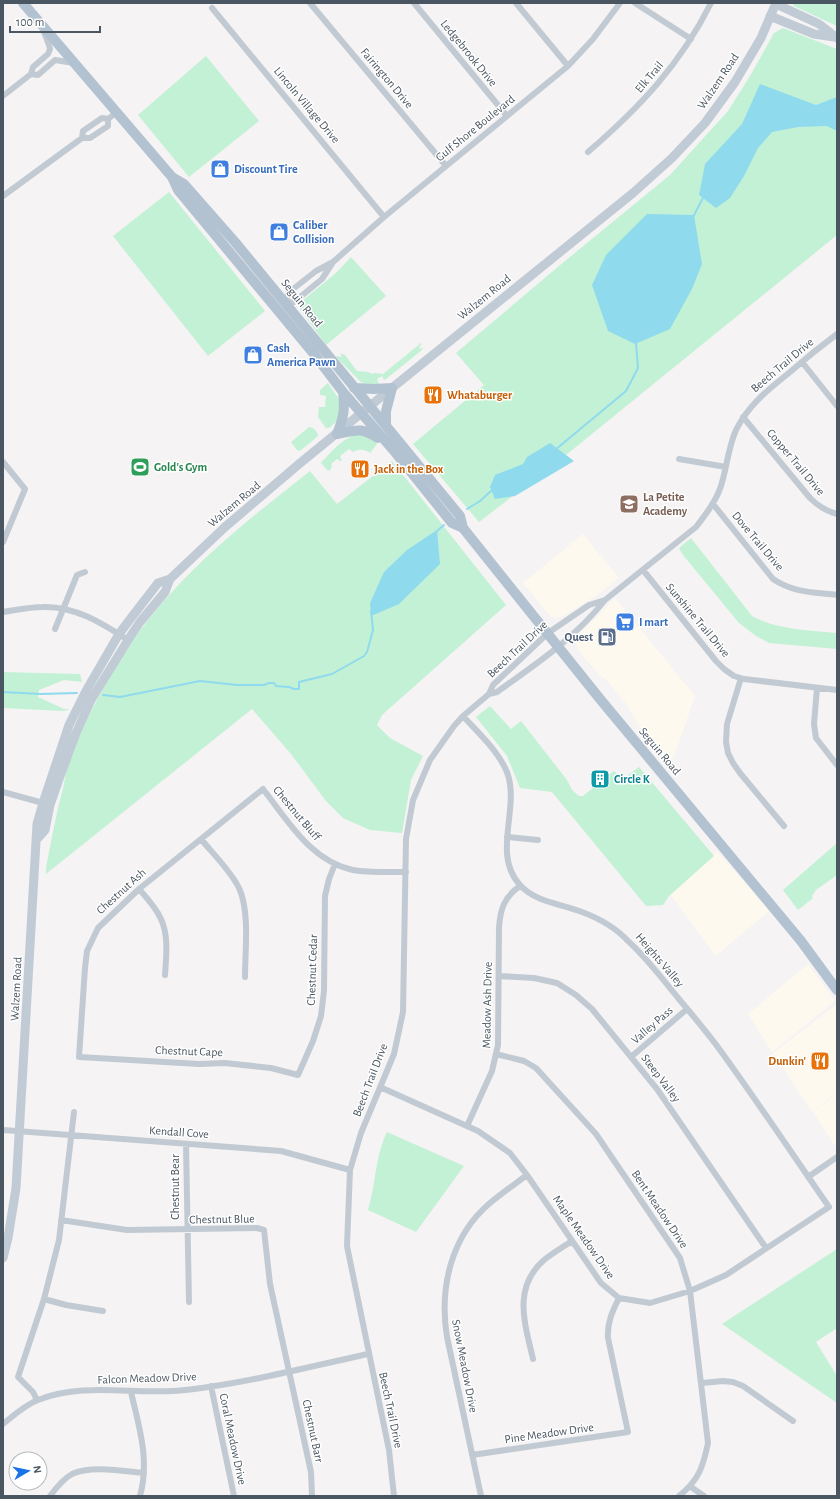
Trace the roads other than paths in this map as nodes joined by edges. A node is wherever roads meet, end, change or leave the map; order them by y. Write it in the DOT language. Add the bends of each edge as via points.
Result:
graph roads {
  1 [pos="23,3"];
  2 [pos="310,3"];
  3 [pos="414,3"];
  4 [pos="516,3"];
  5 [pos="620,3"];
  6 [pos="635,3"];
  7 [pos="711,3"];
  8 [pos="776,3"];
  9 [pos="212,8"];
  10 [pos="770,16"];
  11 [pos="41,24"];
  12 [pos="836,37"];
  13 [pos="691,38"];
  14 [pos="75,63"];
  15 [pos="568,66"];
  16 [pos="31,74"];
  17 [pos="3,96"];
  18 [pos="117,112"];
  19 [pos="507,116"];
  20 [pos="108,119"];
  21 [pos="82,138"];
  22 [pos="588,152"];
  23 [pos="446,166"];
  24 [pos="172,177"];
  25 [pos="3,196"];
  26 [pos="384,217"];
  27 [pos="333,262"];
  28 [pos="262,291"];
  29 [pos="286,303"];
  30 [pos="294,330"];
  31 [pos="837,334"];
  32 [pos="802,362"];
  33 [pos="354,388"];
  34 [pos="392,388"];
  35 [pos="343,392"];
  36 [pos="837,406"];
  37 [pos="365,410"];
  38 [pos="743,416"];
  39 [pos="386,426"];
  40 [pos="338,434"];
  41 [pos="386,441"];
  42 [pos="679,459"];
  43 [pos="3,462"];
  44 [pos="726,467"];
  45 [pos="713,504"];
  46 [pos="837,514"];
  47 [pos="463,528"];
  48 [pos="3,542"];
  49 [pos="643,570"];
  50 [pos="85,572"];
  51 [pos="170,579"];
  52 [pos="837,594"];
  53 [pos="605,600"];
  54 [pos="63,609"];
  55 [pos="3,612"];
  56 [pos="55,629"];
  57 [pos="548,633"];
  58 [pos="119,634"];
  59 [pos="128,640"];
  60 [pos="559,648"];
  61 [pos="741,678"];
  62 [pos="817,688"];
  63 [pos="837,690"];
  64 [pos="489,694"];
  65 [pos="463,716"];
  66 [pos="837,765"];
  67 [pos="263,789"];
  68 [pos="3,792"];
  69 [pos="43,804"];
  70 [pos="784,826"];
  71 [pos="507,838"];
  72 [pos="37,839"];
  73 [pos="201,839"];
  74 [pos="538,840"];
  75 [pos="335,864"];
  76 [pos="406,872"];
  77 [pos="520,886"];
  78 [pos="139,889"];
  79 [pos="166,975"];
  80 [pos="499,976"];
  81 [pos="245,977"];
  82 [pos="837,990"];
  83 [pos="687,1009"];
  84 [pos="496,1054"];
  85 [pos="79,1057"];
  86 [pos="631,1057"];
  87 [pos="298,1074"];
  88 [pos="380,1087"];
  89 [pos="74,1112"];
  90 [pos="467,1126"];
  91 [pos="3,1130"];
  92 [pos="20,1131"];
  93 [pos="72,1136"];
  94 [pos="186,1144"];
  95 [pos="837,1158"];
  96 [pos="350,1170"];
  97 [pos="528,1175"];
  98 [pos="808,1177"];
  99 [pos="61,1220"];
  100 [pos="187,1230"];
  101 [pos="572,1241"];
  102 [pos="766,1248"];
  103 [pos="3,1258"];
  104 [pos="690,1291"];
  105 [pos="618,1298"];
  106 [pos="44,1299"];
  107 [pos="189,1302"];
  108 [pos="104,1311"];
  109 [pos="368,1354"];
  110 [pos="533,1359"];
  111 [pos="289,1371"];
  112 [pos="702,1383"];
  113 [pos="211,1386"];
  114 [pos="132,1392"];
  115 [pos="37,1400"];
  116 [pos="793,1421"];
  117 [pos="3,1424"];
  118 [pos="472,1455"];
  119 [pos="144,1473"];
  120 [pos="690,1487"];
  121 [pos="50,1496"];
  122 [pos="140,1496"];
  123 [pos="234,1496"];
  124 [pos="312,1496"];
  125 [pos="394,1496"];
  126 [pos="481,1496"];
  127 [pos="679,1496"];
  128 [pos="704,1496"];
  1 -- 11 [label="main road, Seguin Road"];
  2 -- 23 [label="street, Fairington Drive"];
  3 -- 19 [label="street, Ledgebrook Drive"];
  4 -- 15 [label="street"];
  5 -- 15 [label="street, Gulf Shore Boulevard" via="593,39"];
  6 -- 13 [label="street"];
  7 -- 13 [label="street, Elk Trail"];
  8 -- 10 [label="street, Walzem Road"];
  8 -- 12 [label="street" via="819,24"];
  9 -- 26 [label="street, Lincoln Village Drive"];
  10 -- 12 [label="street" via="814,34"];
  10 -- 34 [label="street, Walzem Road" via="735,82 705,123 672,158"];
  11 -- 14 [label="main road, Seguin Road"];
  11 -- 16 [label="street" via="50,49 33,67"];
  13 -- 22 [label="street, Elk Trail" via="680,57 652,92 621,124"];
  14 -- 16 [label="street" via="55,60 38,74"];
  14 -- 18 [label="main road, Seguin Road"];
  15 -- 19 [label="street, Gulf Shore Boulevard"];
  16 -- 17 [label="street"];
  18 -- 20 [label="street"];
  18 -- 24 [label="main road, Seguin Road"];
  19 -- 23 [label="street, Gulf Shore Boulevard"];
  20 -- 21 [label="street" via="102,118 83,131"];
  20 -- 21 [label="street" via="108,126 90,138"];
  21 -- 25 [label="street"];
  23 -- 26 [label="street, Gulf Shore Boulevard"];
  24 -- 28 [label="main road, Seguin Road" via="178,190"];
  24 -- 29 [label="main road, Seguin Road" via="184,184"];
  26 -- 27 [label="street, Gulf Shore Boulevard"];
  27 -- 29 [label="street, Gulf Shore Boulevard" via="322,279 294,302"];
  27 -- 29 [label="street, Gulf Shore Boulevard" via="316,271 288,293"];
  28 -- 29 [label="main road" via="280,303"];
  28 -- 30 [label="main road, Seguin Road"];
  29 -- 30 [label="main road" via="288,318"];
  29 -- 33 [label="main road, Seguin Road"];
  30 -- 35 [label="main road, Seguin Road"];
  31 -- 32 [label="street, Beech Trail Drive"];
  32 -- 36 [label="street"];
  32 -- 38 [label="street, Beech Trail Drive" via="762,394"];
  33 -- 34 [label="main road"];
  33 -- 37 [label="main road, Seguin Road"];
  34 -- 37 [label="street, Walzem Road"];
  34 -- 39 [label="main road" via="386,411"];
  35 -- 37 [label="main road, Seguin Road"];
  35 -- 40 [label="main road" via="344,418"];
  37 -- 39 [label="main road, Seguin Road"];
  37 -- 40 [label="street, Walzem Road"];
  37 -- 41 [label="main road, Seguin Road"];
  38 -- 44 [label="street, Beech Trail Drive" via="732,441"];
  38 -- 46 [label="street, Copper Trail Drive" via="810,498 826,510"];
  39 -- 47 [label="main road, Seguin Road" via="460,516"];
  40 -- 41 [label="main road" via="364,430"];
  40 -- 51 [label="street, Walzem Road" via="225,527"];
  41 -- 47 [label="main road, Seguin Road" via="452,523"];
  42 -- 44 [label="street"];
  43 -- 48 [label="street" via="25,489"];
  44 -- 45 [label="street, Beech Trail Drive"];
  45 -- 49 [label="street, Beech Trail Drive" via="696,527"];
  45 -- 52 [label="street, Dove Trail Drive" via="773,579 793,589"];
  47 -- 57 [label="main road, Seguin Road"];
  49 -- 53 [label="street, Beech Trail Drive"];
  49 -- 61 [label="street, Sunshine Trail Drive" via="716,661 724,669"];
  50 -- 54 [label="street" via="77,575"];
  51 -- 58 [label="street, Walzem Road" via="158,583"];
  51 -- 59 [label="street, Walzem Road" via="165,592"];
  53 -- 57 [label="street, Beech Trail Drive" via="588,605"];
  53 -- 60 [label="street, Beech Trail Drive"];
  54 -- 55 [label="street" via="41,607"];
  54 -- 56 [label="street"];
  54 -- 58 [label="street" via="100,621"];
  57 -- 60 [label="main road, Seguin Road"];
  57 -- 64 [label="street, Beech Trail Drive" via="493,685"];
  58 -- 59 [label="street"];
  58 -- 69 [label="street, Walzem Road" via="69,725"];
  59 -- 72 [label="street, Walzem Road" via="91,700 50,805 45,830"];
  60 -- 64 [label="street, Beech Trail Drive" via="497,692"];
  60 -- 82 [label="main road, Seguin Road" via="801,941"];
  61 -- 62 [label="street, Sunshine Trail Drive"];
  61 -- 70 [label="street" via="727,724 728,753 740,773"];
  62 -- 63 [label="street, Sunshine Trail Drive"];
  62 -- 66 [label="street" via="814,724 816,738"];
  64 -- 65 [label="street, Beech Trail Drive"];
  65 -- 71 [label="street, Heights Valley" via="499,758 508,775 511,799"];
  65 -- 76 [label="street, Beech Trail Drive" via="430,760 413,800 406,839"];
  67 -- 73 [label="street, Chestnut Ash"];
  67 -- 75 [label="street, Chestnut Bluff" via="305,843"];
  68 -- 69 [label="street"];
  69 -- 72 [label="street, Walzem Road" via="37,824"];
  71 -- 74 [label="street"];
  71 -- 77 [label="street, Heights Valley" via="509,864"];
  72 -- 92 [label="street, Walzem Road"];
  73 -- 78 [label="street, Chestnut Ash"];
  73 -- 81 [label="street" via="234,881 243,900"];
  75 -- 76 [label="street, Chestnut Bluff" via="362,871"];
  75 -- 87 [label="street, Chestnut Cedar" via="325,896 324,991 321,1016"];
  76 -- 88 [label="street, Beech Trail Drive" via="403,1012 394,1054"];
  77 -- 80 [label="street, Meadow Ash Drive" via="506,898 501,910"];
  77 -- 83 [label="street, Heights Valley" via="537,897 582,912 620,933 642,954"];
  78 -- 79 [label="street" via="162,919 165,929"];
  78 -- 85 [label="street, Chestnut Ash" via="98,928 87,951"];
  80 -- 84 [label="street, Meadow Ash Drive"];
  80 -- 86 [label="street, Steep Valley" via="540,979 557,983 569,990 592,1009"];
  83 -- 86 [label="street, Valley Pass"];
  83 -- 98 [label="street, Heights Valley" via="720,1050"];
  84 -- 90 [label="street, Meadow Ash Drive" via="487,1084"];
  84 -- 104 [label="street, Bent Meadow Drive" via="524,1061 536,1068 596,1134 680,1258"];
  85 -- 87 [label="street, Chestnut Cape" via="199,1064 225,1063"];
  86 -- 102 [label="street, Steep Valley" via="657,1089"];
  88 -- 90 [label="street, Maple Meadow Drive"];
  88 -- 96 [label="street, Beech Trail Drive" via="361,1133"];
  89 -- 93 [label="street"];
  90 -- 97 [label="street, Maple Meadow Drive" via="510,1153"];
  91 -- 92 [label="street, Kendall Cove"];
  92 -- 93 [label="street, Kendall Cove"];
  92 -- 103 [label="street, Walzem Road" via="16,1188"];
  93 -- 94 [label="street, Kendall Cove"];
  93 -- 99 [label="street"];
  94 -- 96 [label="street, Kendall Cove" via="282,1151"];
  94 -- 100 [label="street, Chestnut Bear"];
  95 -- 98 [label="street"];
  96 -- 109 [label="street, Beech Trail Drive" via="347,1246"];
  97 -- 101 [label="street, Maple Meadow Drive"];
  97 -- 118 [label="street, Snow Meadow Drive" via="490,1203 470,1225 455,1250 446,1278 444,1322"];
  98 -- 102 [label="street, Heights Valley" via="829,1207"];
  99 -- 100 [label="street, Chestnut Blue" via="127,1230"];
  99 -- 106 [label="street" via="59,1240"];
  100 -- 107 [label="street, Chestnut Bear"];
  100 -- 111 [label="street, Chestnut Blue" via="264,1230 270,1284"];
  101 -- 105 [label="street, Maple Meadow Drive" via="601,1283"];
  101 -- 110 [label="street" via="544,1261 526,1287 523,1312"];
  102 -- 104 [label="street" via="726,1274"];
  104 -- 105 [label="street" via="650,1303"];
  104 -- 112 [label="street, Bent Meadow Drive"];
  105 -- 118 [label="street, Pine Meadow Drive" via="609,1319 608,1338 628,1432"];
  106 -- 108 [label="street"];
  106 -- 115 [label="street" via="18,1377 33,1392"];
  109 -- 111 [label="street, Falcon Meadow Drive"];
  109 -- 125 [label="street, Beech Trail Drive" via="389,1450"];
  111 -- 113 [label="street, Falcon Meadow Drive"];
  111 -- 124 [label="street, Chestnut Barr" via="311,1472"];
  112 -- 116 [label="street" via="723,1381 743,1386"];
  112 -- 120 [label="street, Bent Meadow Drive" via="708,1443 703,1466"];
  113 -- 114 [label="street, Falcon Meadow Drive" via="185,1390"];
  113 -- 123 [label="street, Coral Meadow Drive"];
  114 -- 115 [label="street, Falcon Meadow Drive" via="76,1391"];
  114 -- 119 [label="street" via="144,1450"];
  115 -- 117 [label="street, Falcon Meadow Drive"];
  118 -- 126 [label="street, Snow Meadow Drive"];
  119 -- 121 [label="street" via="86,1470 65,1479"];
  119 -- 122 [label="street"];
  120 -- 127 [label="street, Bent Meadow Drive"];
  120 -- 128 [label="street"];
}
